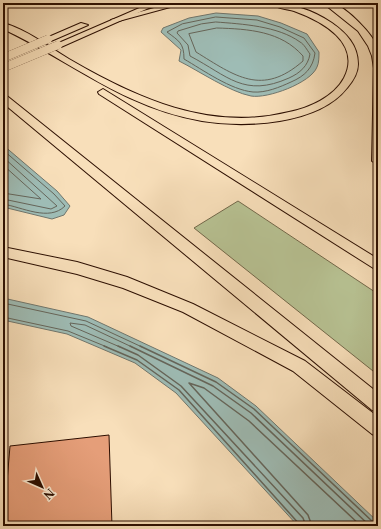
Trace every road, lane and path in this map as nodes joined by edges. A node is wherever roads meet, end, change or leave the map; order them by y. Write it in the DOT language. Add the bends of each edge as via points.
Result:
graph roads {
  1 [pos="138,3"];
  2 [pos="157,3"];
  3 [pos="181,3"];
  4 [pos="273,3"];
  5 [pos="327,3"];
  6 [pos="115,20"];
  7 [pos="3,28"];
  8 [pos="3,58"];
  9 [pos="3,68"];
  10 [pos="378,68"];
  11 [pos="3,98"];
  12 [pos="378,161"];
  13 [pos="3,252"];
  14 [pos="378,266"];
  15 [pos="378,404"];
  16 [pos="378,428"];
  1 -- 8 [label="main road, bridge"];
  2 -- 6 [label="main road"];
  3 -- 6 [label="highway"];
  4 -- 7 [label="highway" via="307,13 334,28 351,48 354,59 353,74 344,88 330,99 310,109 257,120 229,121 202,118 141,101 20,34"];
  5 -- 10 [label="highway" via="365,34 376,51"];
  6 -- 9 [label="main road, bridge"];
  7 -- 14 [label="highway"];
  10 -- 12 [label="highway"];
  11 -- 15 [label="highway"];
  13 -- 16 [label="highway" via="77,268 128,283 188,308 299,366"];
}
